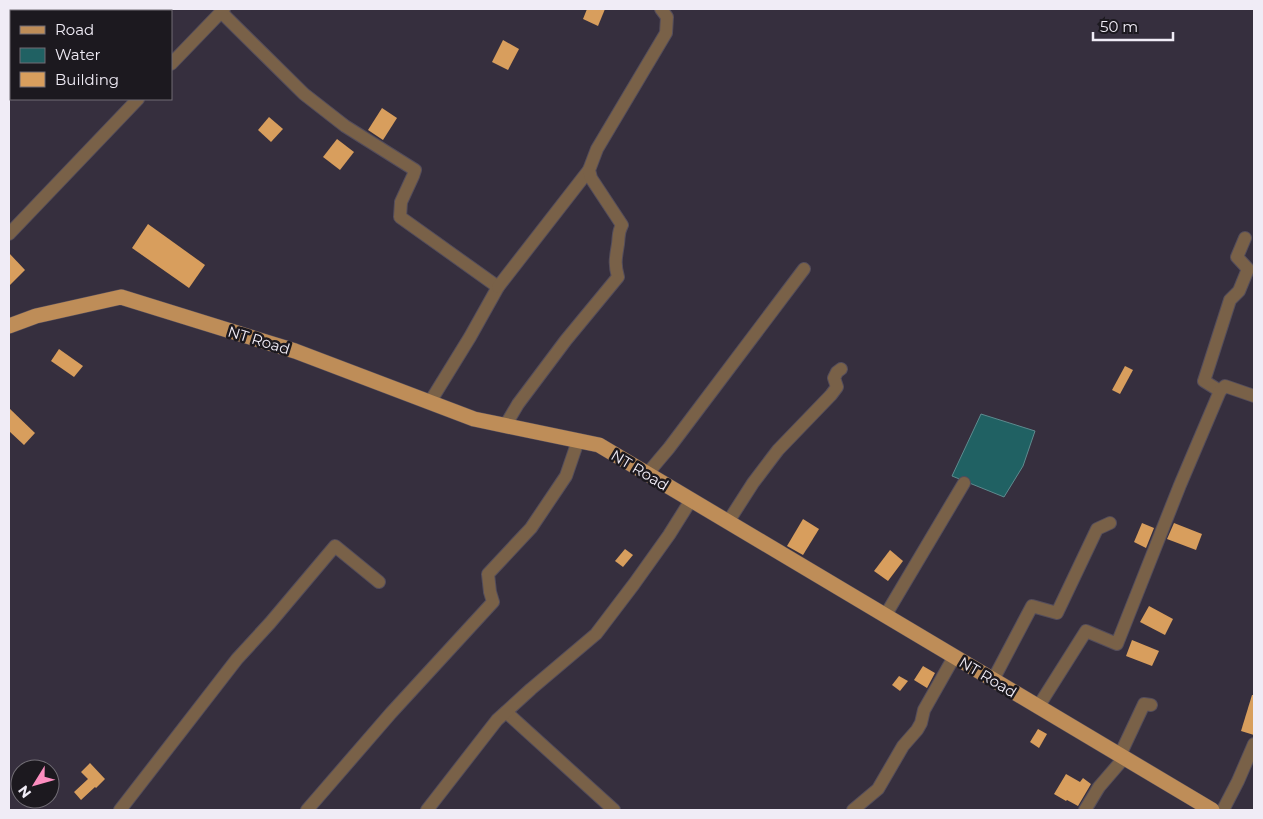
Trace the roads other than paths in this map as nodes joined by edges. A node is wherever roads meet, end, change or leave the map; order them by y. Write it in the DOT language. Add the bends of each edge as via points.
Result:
graph roads {
  1 [pos="661,9"];
  2 [pos="222,11"];
  3 [pos="172,63"];
  4 [pos="137,100"];
  5 [pos="589,170"];
  6 [pos="9,234"];
  7 [pos="1245,238"];
  8 [pos="804,269"];
  9 [pos="498,287"];
  10 [pos="9,326"];
  11 [pos="841,369"];
  12 [pos="1220,392"];
  13 [pos="1254,396"];
  14 [pos="430,402"];
  15 [pos="505,426"];
  16 [pos="578,441"];
  17 [pos="647,474"];
  18 [pos="964,483"];
  19 [pos="691,500"];
  20 [pos="728,522"];
  21 [pos="1110,523"];
  22 [pos="379,582"];
  23 [pos="884,616"];
  24 [pos="954,657"];
  25 [pos="993,680"];
  26 [pos="1152,705"];
  27 [pos="1038,707"];
  28 [pos="506,712"];
  29 [pos="1254,744"];
  30 [pos="1122,757"];
  31 [pos="606,808"];
  32 [pos="120,810"];
  33 [pos="307,810"];
  34 [pos="427,810"];
  35 [pos="853,810"];
  36 [pos="1085,810"];
  37 [pos="1212,810"];
  38 [pos="1223,810"];
  1 -- 5 [label="street" via="667,17 666,33"];
  2 -- 3 [label="street"];
  2 -- 9 [label="street" via="304,94 345,126 415,170 401,202 400,217"];
  4 -- 6 [label="street"];
  5 -- 9 [label="street"];
  5 -- 15 [label="street" via="622,224 615,266 618,276 566,340"];
  7 -- 12 [label="street" via="1237,257 1248,269 1239,291 1230,300 1204,381"];
  8 -- 17 [label="street"];
  9 -- 14 [label="street"];
  10 -- 14 [label="main road, NT Road" via="36,316 121,297 295,352"];
  11 -- 20 [label="street" via="834,378 837,387 778,450"];
  12 -- 13 [label="street" via="1225,386"];
  12 -- 27 [label="street" via="1117,644 1086,631"];
  14 -- 15 [label="main road, NT Road" via="474,419"];
  15 -- 16 [label="main road, NT Road"];
  16 -- 17 [label="main road, NT Road" via="599,445"];
  16 -- 33 [label="street" via="566,476 531,528 488,574 493,602"];
  17 -- 19 [label="main road, NT Road"];
  18 -- 23 [label="street"];
  19 -- 20 [label="main road, NT Road"];
  19 -- 28 [label="street" via="596,634"];
  20 -- 23 [label="main road, NT Road"];
  21 -- 25 [label="street" via="1097,529 1057,613 1032,606"];
  22 -- 32 [label="street" via="335,546 237,658"];
  23 -- 24 [label="main road, NT Road"];
  24 -- 25 [label="main road, NT Road"];
  24 -- 35 [label="street" via="936,686 917,730 903,746 878,789"];
  25 -- 27 [label="main road, NT Road"];
  26 -- 30 [label="street" via="1144,704"];
  27 -- 30 [label="main road, NT Road"];
  28 -- 31 [label="street"];
  28 -- 34 [label="street"];
  29 -- 38 [label="street"];
  30 -- 36 [label="street"];
  30 -- 37 [label="main road, NT Road"];
}
